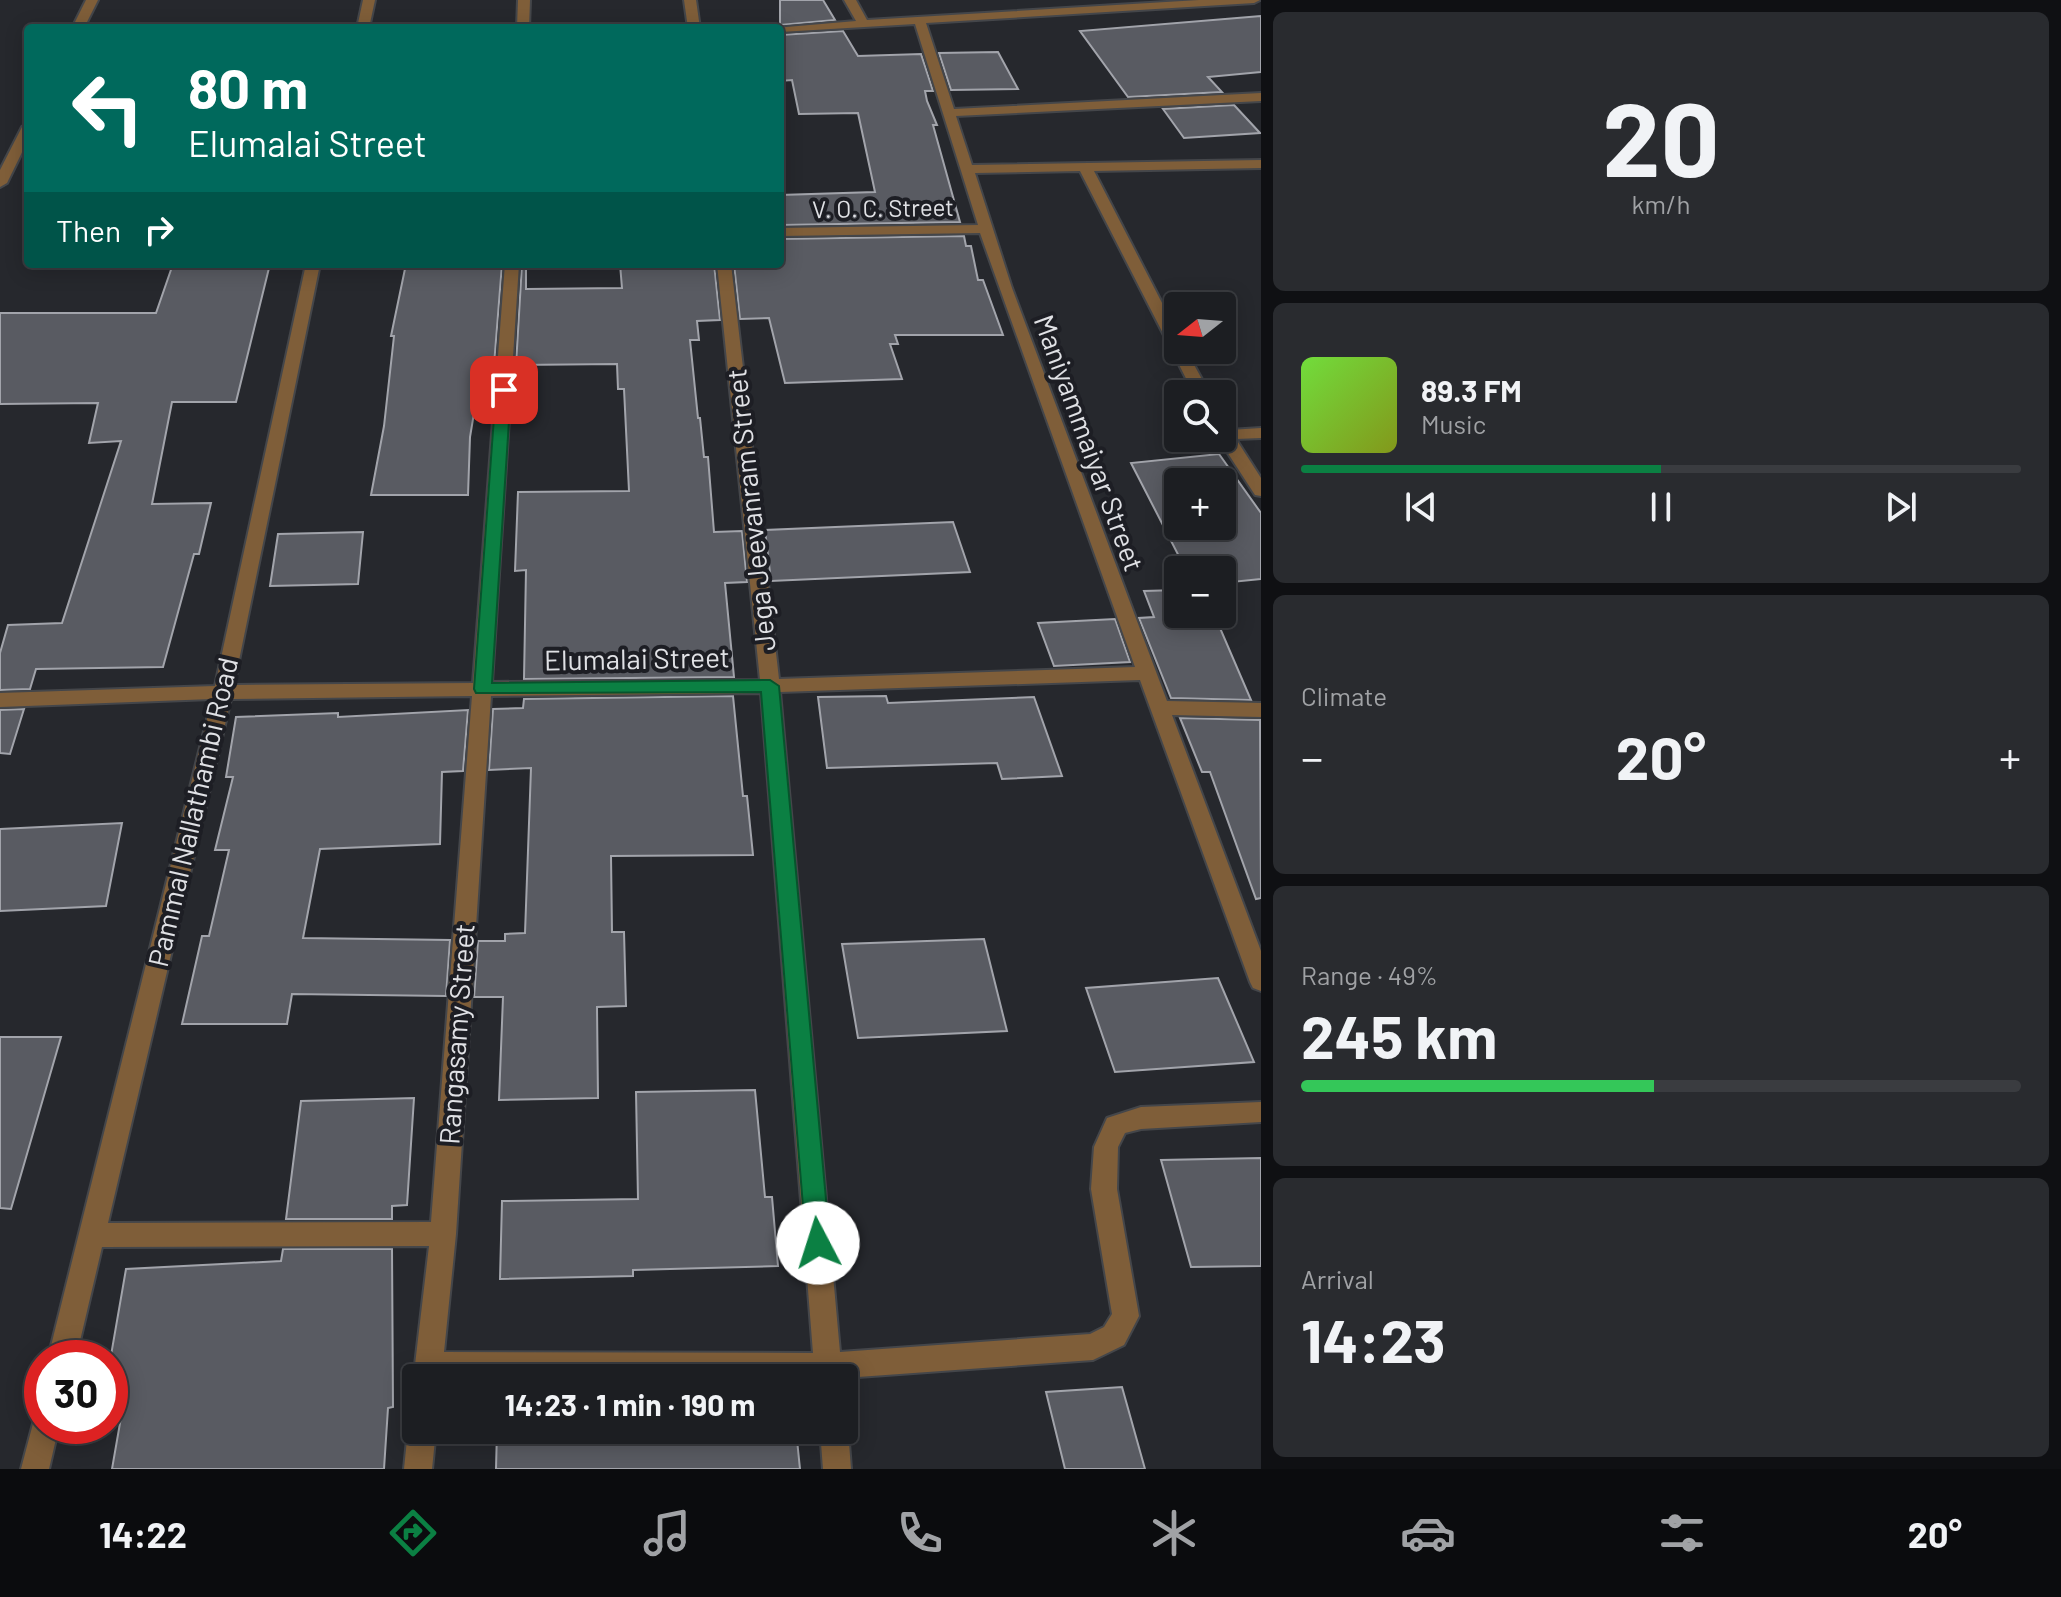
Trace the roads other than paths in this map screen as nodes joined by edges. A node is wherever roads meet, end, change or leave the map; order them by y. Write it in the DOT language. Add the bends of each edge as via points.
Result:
graph roads {
  1 [pos="92,0"];
  2 [pos="369,0"];
  3 [pos="524,0"];
  4 [pos="690,0"];
  5 [pos="850,0"];
  6 [pos="1254,0"];
  7 [pos="920,23"];
  8 [pos="80,24"];
  9 [pos="364,24"];
  10 [pos="523,24"];
  11 [pos="693,24"];
  12 [pos="864,25"];
  13 [pos="784,29"];
  14 [pos="1261,97"];
  15 [pos="949,113"];
  16 [pos="0,152"];
  17 [pos="22,152"];
  18 [pos="1261,164"];
  19 [pos="1085,167"];
  20 [pos="966,169"];
  21 [pos="0,183"];
  22 [pos="986,229"];
  23 [pos="784,232"];
  24 [pos="312,268"];
  25 [pos="512,268"];
  26 [pos="724,268"];
  27 [pos="1164,322"];
  28 [pos="1236,433"];
  29 [pos="1261,433"];
  30 [pos="1235,452"];
  31 [pos="1261,491"];
  32 [pos="1147,673"];
  33 [pos="770,686"];
  34 [pos="483,689"];
  35 [pos="223,692"];
  36 [pos="0,700"];
  37 [pos="1162,708"];
  38 [pos="1261,710"];
  39 [pos="1261,982"];
  40 [pos="1261,1112"];
  41 [pos="443,1234"];
  42 [pos="92,1235"];
  43 [pos="66,1340"];
  44 [pos="430,1364"];
  45 [pos="828,1364"];
  46 [pos="858,1369"];
  47 [pos="41,1444"];
  48 [pos="421,1444"];
  49 [pos="835,1444"];
  50 [pos="35,1469"];
  51 [pos="418,1469"];
  52 [pos="837,1469"];
  1 -- 8 [label="street"];
  2 -- 9 [label="street"];
  3 -- 10 [label="street"];
  4 -- 11 [label="street"];
  5 -- 12 [label="street"];
  6 -- 7 [label="street"];
  7 -- 12 [label="street"];
  7 -- 15 [label="street, Maniyammaiyar Street"];
  12 -- 13 [label="street"];
  14 -- 15 [label="street"];
  15 -- 20 [label="street, Maniyammaiyar Street"];
  16 -- 17 [label="street"];
  17 -- 21 [label="street"];
  18 -- 19 [label="street"];
  19 -- 20 [label="street"];
  19 -- 27 [label="street"];
  20 -- 22 [label="street, Maniyammaiyar Street"];
  22 -- 23 [label="street, V. O. C. Street"];
  22 -- 32 [label="street, Maniyammaiyar Street"];
  24 -- 35 [label="street, Pammal Nallathambi Road"];
  25 -- 34 [label="street, Rangasamy Street"];
  26 -- 33 [label="street, Jega Jeevanram Street"];
  28 -- 29 [label="street"];
  30 -- 31 [label="street"];
  32 -- 33 [label="street, Elumalai Street"];
  32 -- 37 [label="street, Maniyammaiyar Street"];
  33 -- 34 [label="street, Elumalai Street"];
  33 -- 45 [label="street, Jega Jeevanram Street"];
  34 -- 35 [label="street, Elumalai Street"];
  34 -- 41 [label="street, Rangasamy Street"];
  35 -- 36 [label="street, Elumalai Street"];
  35 -- 42 [label="street, Pammal Nallathambi Road"];
  37 -- 38 [label="street"];
  37 -- 39 [label="street, Maniyammaiyar Street"];
  40 -- 46 [label="street" via="1141,1118 1116,1125 1106,1147 1104,1189 1126,1316 1114,1336 1093,1347"];
  41 -- 42 [label="street"];
  41 -- 44 [label="street, Rangasamy Street"];
  42 -- 43 [label="street, Pammal Nallathambi Road"];
  47 -- 50 [label="street"];
  48 -- 51 [label="street"];
  49 -- 52 [label="street"];
}
